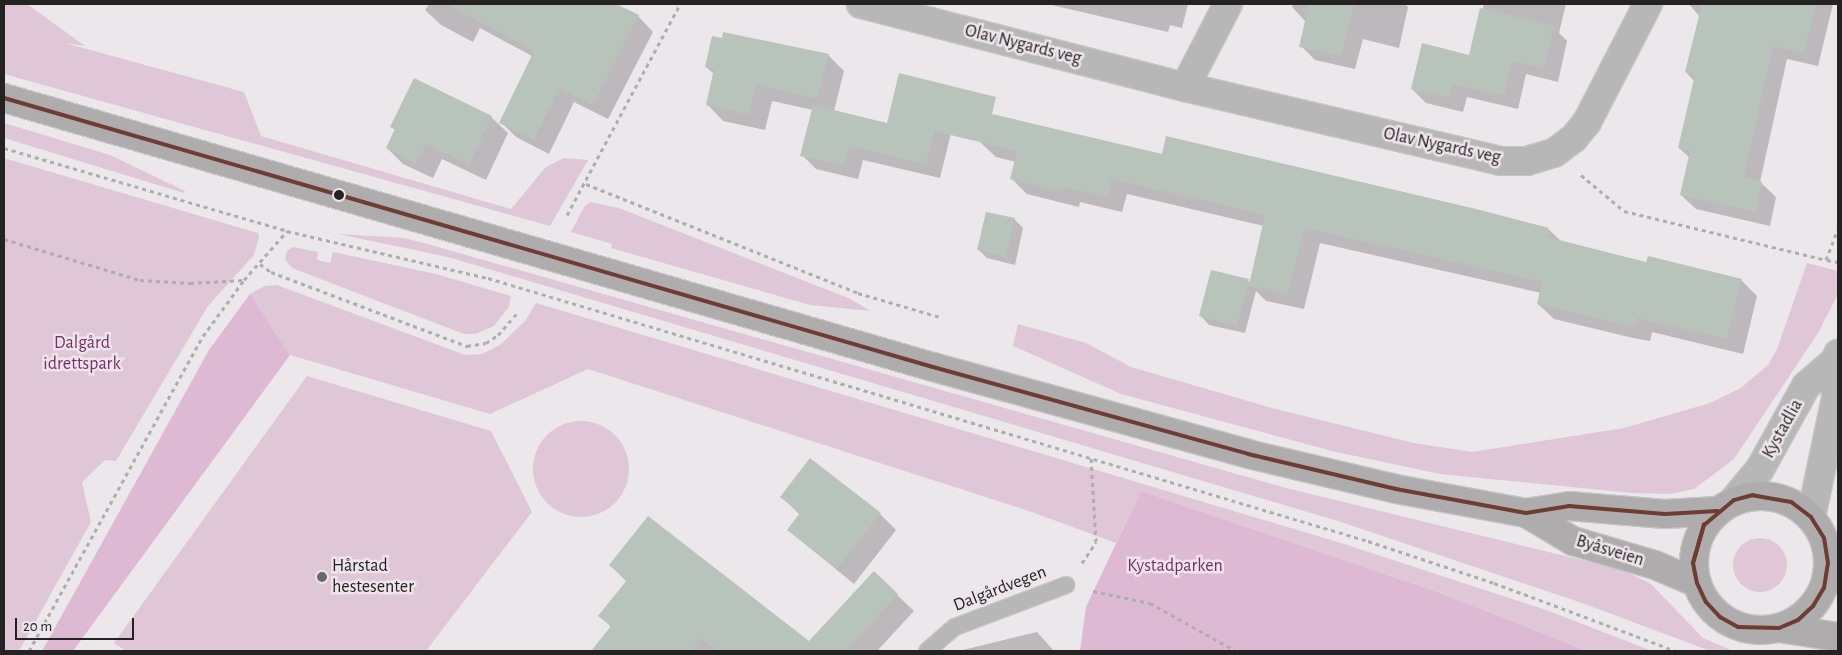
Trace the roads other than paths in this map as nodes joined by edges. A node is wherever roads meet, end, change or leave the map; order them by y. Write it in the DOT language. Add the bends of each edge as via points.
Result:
graph roads {
  1 [pos="862,4"];
  2 [pos="1228,4"];
  3 [pos="1648,4"];
  4 [pos="1185,87"];
  5 [pos="4,98"];
  6 [pos="1837,357"];
  7 [pos="1726,506"];
  8 [pos="1526,513"];
  9 [pos="1811,517"];
  10 [pos="1833,567"];
  11 [pos="1697,584"];
  12 [pos="1066,585"];
  13 [pos="1779,628"];
  14 [pos="1838,637"];
  15 [pos="927,651"];
  1 -- 4 [label="street, Olav Nygards veg"];
  2 -- 4 [label="street"];
  3 -- 4 [label="street, Olav Nygards veg" via="1587,122 1574,138 1554,153 1527,161 1500,161"];
  5 -- 8 [label="main road, Byåsveien" via="943,370 1248,454 1396,490"];
  6 -- 7 [label="street, Kystadlia" via="1806,386 1760,469"];
  6 -- 9 [label="street, Kystadlia" via="1836,398"];
  7 -- 8 [label="main road, Byåsveien" via="1666,514 1568,506"];
  7 -- 9 [label="main road" via="1753,495 1772,496 1791,502"];
  7 -- 11 [label="main road" via="1704,525 1696,543 1693,563"];
  8 -- 11 [label="main road, Byåsveien" via="1573,541 1655,565"];
  9 -- 10 [label="main road" via="1824,538"];
  10 -- 13 [label="main road" via="1813,606 1798,620"];
  11 -- 13 [label="main road" via="1706,602 1720,617 1738,627"];
  12 -- 15 [label="lane, Dalgårdvegen" via="955,627"];
  13 -- 14 [label="main road"];
}
